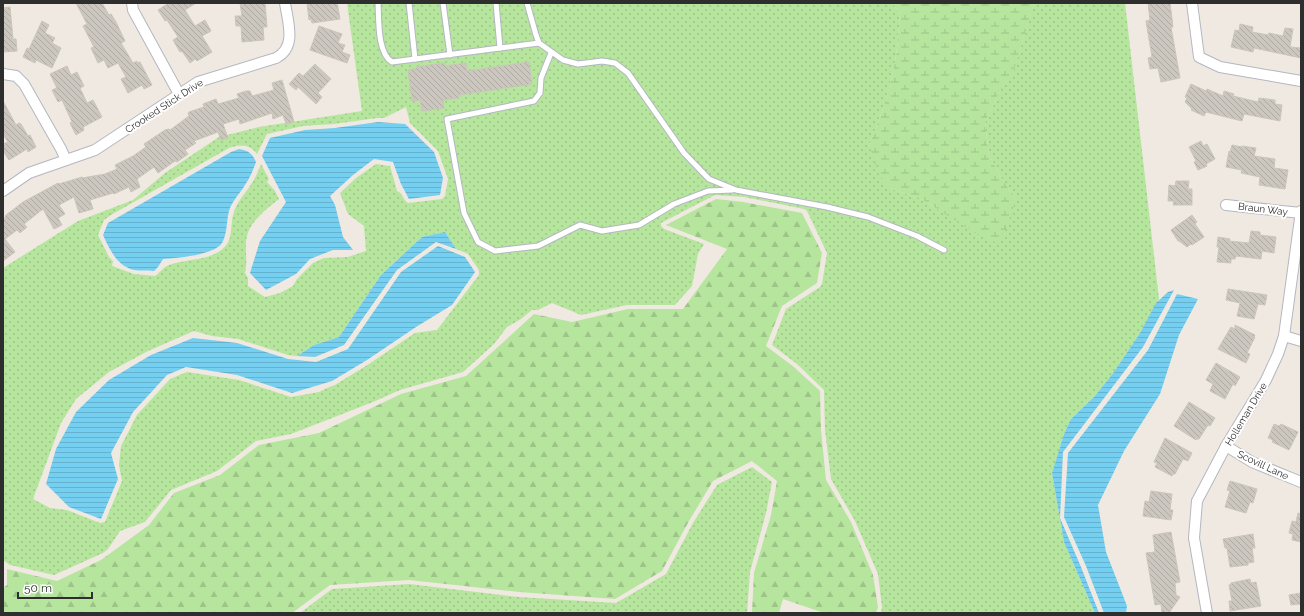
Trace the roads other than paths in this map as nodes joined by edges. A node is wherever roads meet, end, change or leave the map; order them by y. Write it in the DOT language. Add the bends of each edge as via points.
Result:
graph roads {
  1 [pos="132,3"];
  2 [pos="285,3"];
  3 [pos="378,3"];
  4 [pos="409,3"];
  5 [pos="442,3"];
  6 [pos="496,3"];
  7 [pos="527,3"];
  8 [pos="1192,3"];
  9 [pos="539,43"];
  10 [pos="500,48"];
  11 [pos="551,52"];
  12 [pos="450,55"];
  13 [pos="415,59"];
  14 [pos="3,74"];
  15 [pos="1301,81"];
  16 [pos="179,94"];
  17 [pos="66,160"];
  18 [pos="3,190"];
  19 [pos="736,190"];
  20 [pos="1226,205"];
  21 [pos="1301,212"];
  22 [pos="944,250"];
  23 [pos="1284,336"];
  24 [pos="1301,342"];
  25 [pos="1226,446"];
  26 [pos="1301,482"];
  27 [pos="1207,613"];
  1 -- 16 [label="street" via="133,10"];
  2 -- 16 [label="street, Crooked Stick Drive" via="290,38 288,48 281,55 198,82"];
  3 -- 13 [label="lane" via="382,48 388,59 392,62"];
  4 -- 13 [label="lane"];
  5 -- 12 [label="lane"];
  6 -- 10 [label="lane"];
  7 -- 9 [label="lane"];
  8 -- 15 [label="street" via="1199,57 1220,67"];
  9 -- 10 [label="lane"];
  9 -- 11 [label="lane"];
  10 -- 12 [label="lane"];
  11 -- 19 [label="lane" via="563,60 578,64 602,61 615,63 628,73 684,153 709,179"];
  11 -- 19 [label="lane" via="541,78 540,93 534,101 447,119 464,213 478,242 496,251 538,246 580,225 602,231 639,225 674,204 708,191"];
  12 -- 13 [label="lane"];
  14 -- 17 [label="street" via="16,76 24,84 62,148"];
  16 -- 17 [label="street, Crooked Stick Drive" via="95,150"];
  17 -- 18 [label="street, Crooked Stick Drive" via="29,173"];
  19 -- 22 [label="lane" via="827,206 868,217 917,236"];
  20 -- 21 [label="street, Braun Way"];
  21 -- 23 [label="street, Holleman Drive"];
  23 -- 24 [label="street"];
  23 -- 25 [label="street, Holleman Drive" via="1266,380"];
  25 -- 26 [label="street, Scovill Lane" via="1252,462"];
  25 -- 27 [label="street, Holleman Drive" via="1197,501 1194,538"];
}
